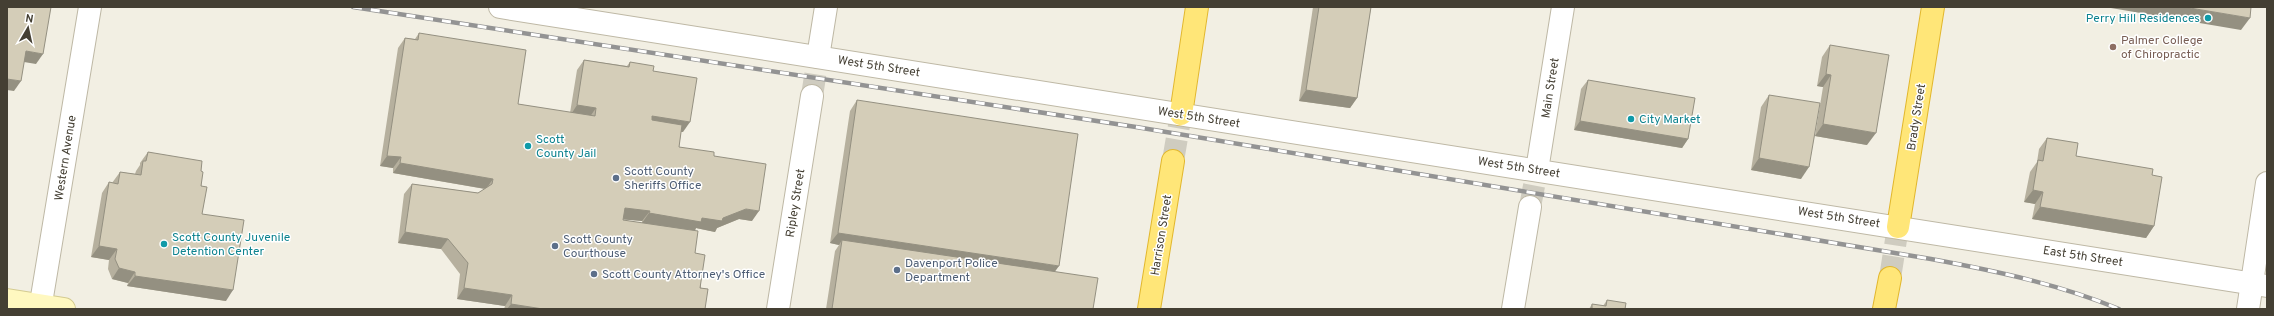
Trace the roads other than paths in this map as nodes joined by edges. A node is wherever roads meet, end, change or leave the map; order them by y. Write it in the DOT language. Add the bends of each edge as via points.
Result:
graph roads {
  1 [pos="90,7"];
  2 [pos="500,7"];
  3 [pos="826,7"];
  4 [pos="1197,7"];
  5 [pos="1563,7"];
  6 [pos="1933,7"];
  7 [pos="818,57"];
  8 [pos="812,96"];
  9 [pos="1180,114"];
  10 [pos="1173,161"];
  11 [pos="1537,170"];
  12 [pos="2267,183"];
  13 [pos="1530,207"];
  14 [pos="1898,226"];
  15 [pos="1890,278"];
  16 [pos="2259,285"];
  17 [pos="7,300"];
  18 [pos="41,307"];
  19 [pos="64,309"];
  20 [pos="778,309"];
  21 [pos="1149,309"];
  22 [pos="1514,309"];
  23 [pos="1884,309"];
  24 [pos="2248,309"];
  1 -- 18 [label="street, Western Avenue"];
  2 -- 7 [label="street, West 5th Street"];
  3 -- 7 [label="street"];
  4 -- 9 [label="highway"];
  5 -- 11 [label="street, Main Street"];
  6 -- 14 [label="highway, Brady Street"];
  7 -- 9 [label="street, West 5th Street"];
  8 -- 20 [label="street, Ripley Street"];
  9 -- 11 [label="street, West 5th Street"];
  10 -- 21 [label="highway, Harrison Street"];
  11 -- 14 [label="street, West 5th Street"];
  12 -- 16 [label="street"];
  13 -- 22 [label="street"];
  14 -- 16 [label="street, East 5th Street"];
  15 -- 23 [label="highway"];
  16 -- 24 [label="street"];
  17 -- 18 [label="main road"];
  18 -- 19 [label="main road"];
}
